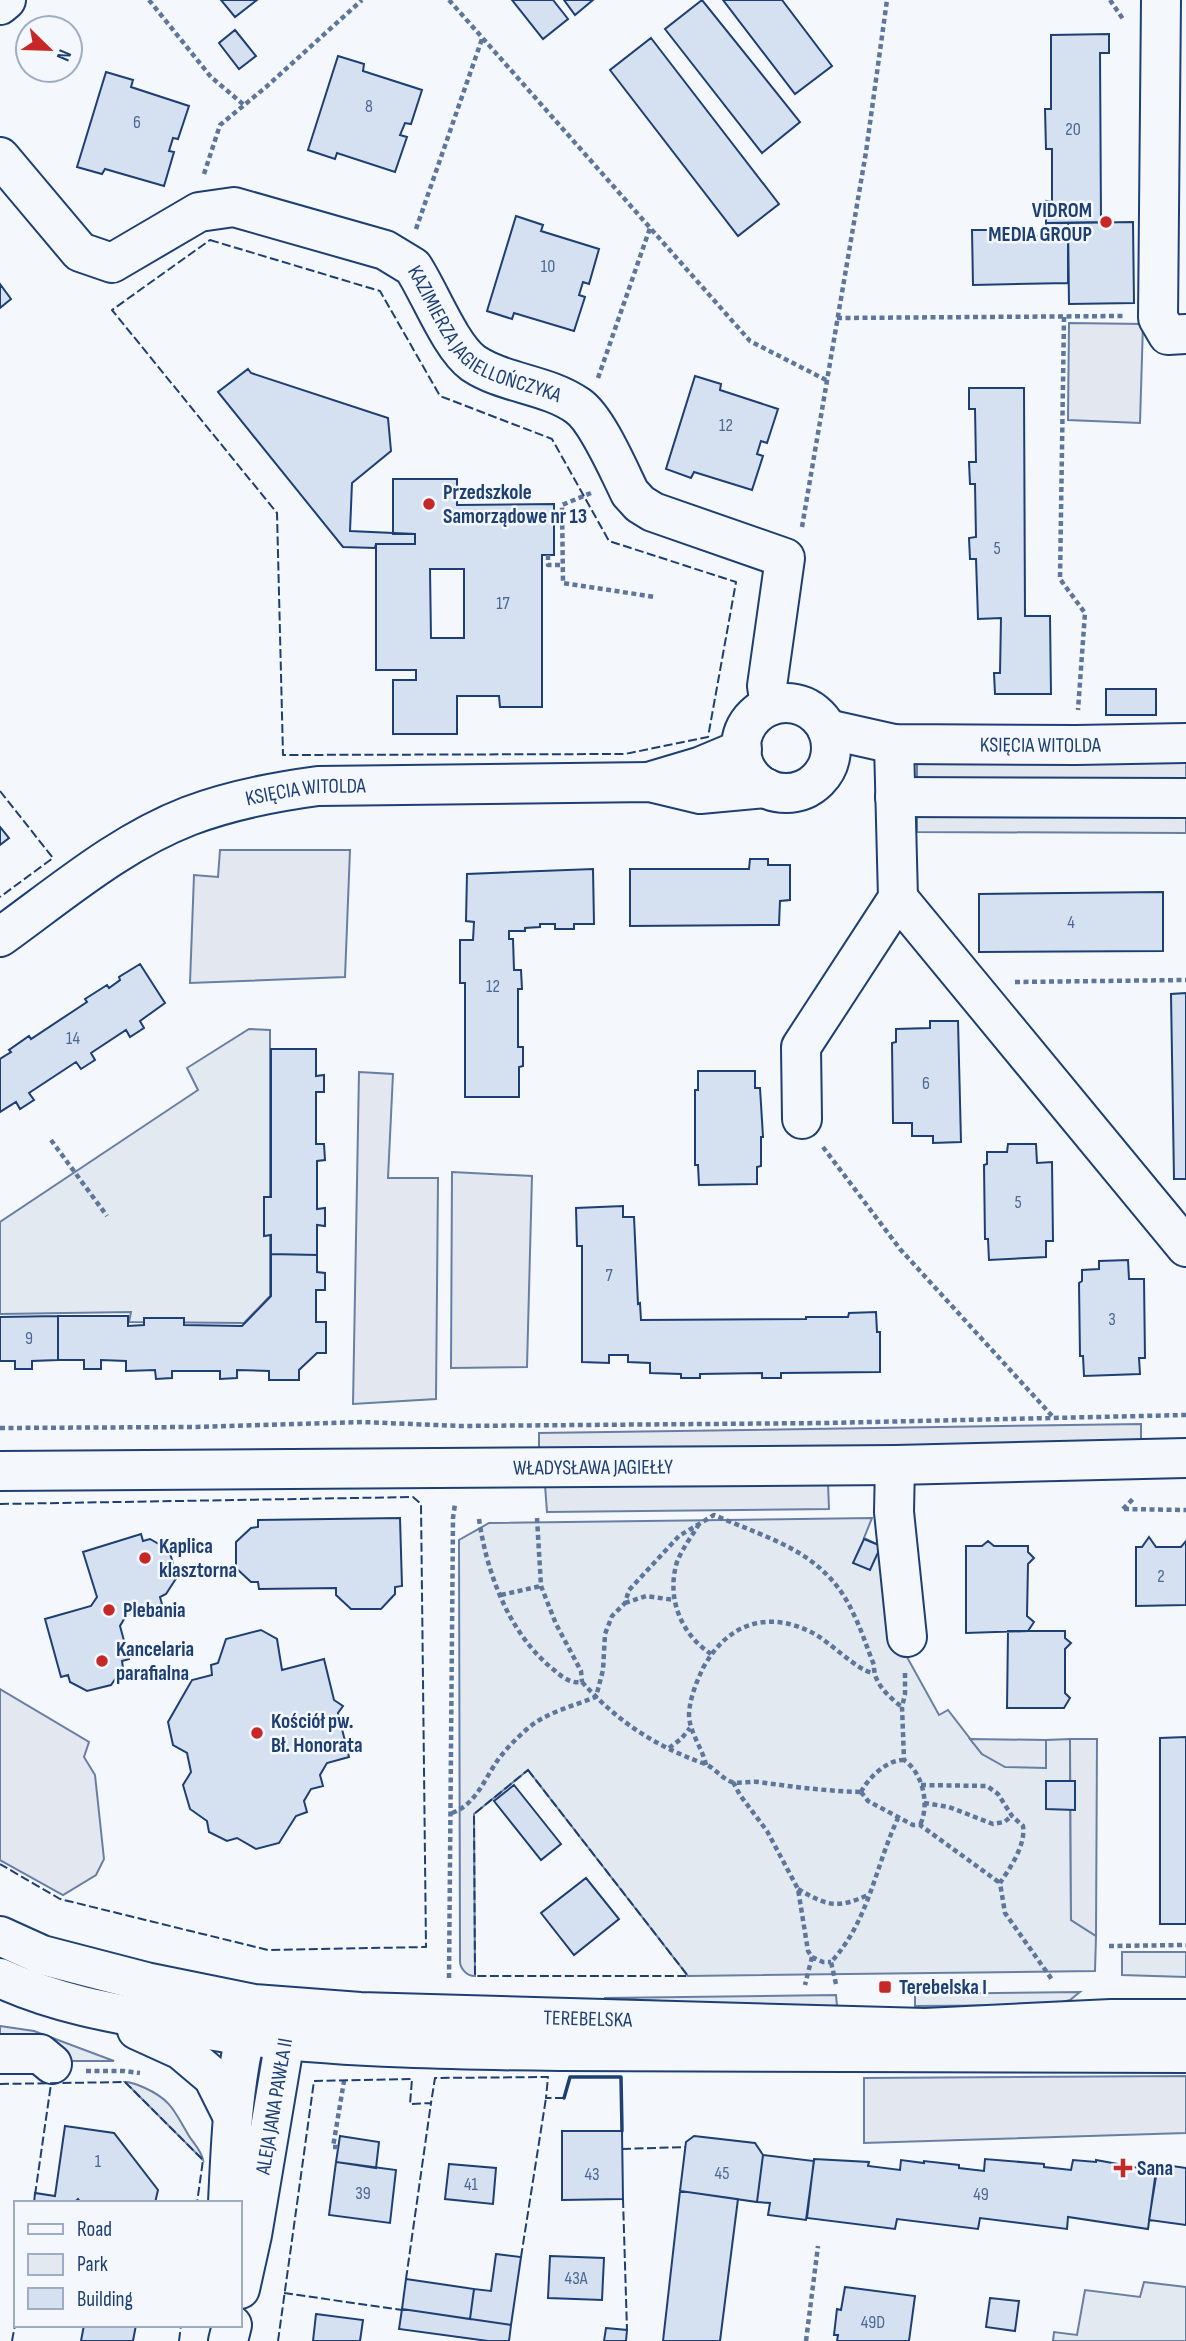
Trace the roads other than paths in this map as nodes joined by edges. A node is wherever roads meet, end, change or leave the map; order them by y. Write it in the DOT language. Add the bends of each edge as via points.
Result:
graph roads {
  1 [pos="6,0"];
  2 [pos="1161,0"];
  3 [pos="0,5"];
  4 [pos="0,157"];
  5 [pos="1186,334"];
  6 [pos="771,706"];
  7 [pos="827,729"];
  8 [pos="1186,743"];
  9 [pos="894,744"];
  10 [pos="742,749"];
  11 [pos="827,767"];
  12 [pos="650,782"];
  13 [pos="766,788"];
  14 [pos="895,797"];
  15 [pos="1186,798"];
  16 [pos="898,898"];
  17 [pos="0,937"];
  18 [pos="802,1119"];
  19 [pos="1186,1247"];
  20 [pos="1186,1458"];
  21 [pos="895,1465"];
  22 [pos="0,1471"];
  23 [pos="907,1637"];
  24 [pos="0,1936"];
  25 [pos="0,1978"];
  26 [pos="93,2010"];
  27 [pos="1186,2018"];
  28 [pos="268,2022"];
  29 [pos="1186,2053"];
  30 [pos="0,2054"];
  31 [pos="64,2068"];
  32 [pos="232,2115"];
  33 [pos="229,2201"];
  34 [pos="242,2280"];
  1 -- 3 [label="street"];
  2 -- 5 [label="street" via="1158,318 1168,335"];
  4 -- 6 [label="street, KAZIMIERZA JAGIELLOŃCZYKA" via="80,252 112,263 199,212 234,207 385,250 404,260 472,362 568,400 586,412 639,504 785,558 767,686"];
  6 -- 7 [label="street" via="803,706 818,715"];
  6 -- 10 [label="street" via="749,723"];
  7 -- 9 [label="street, KSIĘCIA WITOLDA"];
  7 -- 11 [label="street" via="831,748"];
  8 -- 9 [label="street, KSIĘCIA WITOLDA"];
  9 -- 11 [label="street, KSIĘCIA WITOLDA"];
  9 -- 14 [label="street"];
  10 -- 12 [label="street, KSIĘCIA WITOLDA"];
  10 -- 13 [label="street" via="748,772"];
  11 -- 13 [label="street" via="807,788 779,792"];
  12 -- 13 [label="street, KSIĘCIA WITOLDA" via="699,794"];
  12 -- 17 [label="street, KSIĘCIA WITOLDA" via="330,786 232,801 142,839"];
  14 -- 15 [label="street"];
  14 -- 16 [label="street"];
  16 -- 18 [label="street" via="801,1047"];
  16 -- 19 [label="street"];
  20 -- 21 [label="street, WŁADYSŁAWA JAGIEŁŁY"];
  21 -- 22 [label="street, WŁADYSŁAWA JAGIEŁŁY"];
  21 -- 23 [label="street" via="894,1512"];
  24 -- 28 [label="street, TEREBELSKA" via="42,1955"];
  25 -- 26 [label="street, TEREBELSKA"];
  26 -- 28 [label="street, TEREBELSKA"];
  26 -- 32 [label="street, TEREBELSKA" via="181,2050 213,2077"];
  27 -- 28 [label="street, TEREBELSKA" via="925,2028 360,2012"];
  28 -- 29 [label="street, TEREBELSKA" via="520,2051"];
  28 -- 32 [label="street, ALEJA JANA PAWŁA II"];
  28 -- 34 [label="street, ALEJA JANA PAWŁA II" via="252,2235"];
  30 -- 31 [label="street" via="40,2054"];
  32 -- 33 [label="street, ALEJA JANA PAWŁA II"];
}
